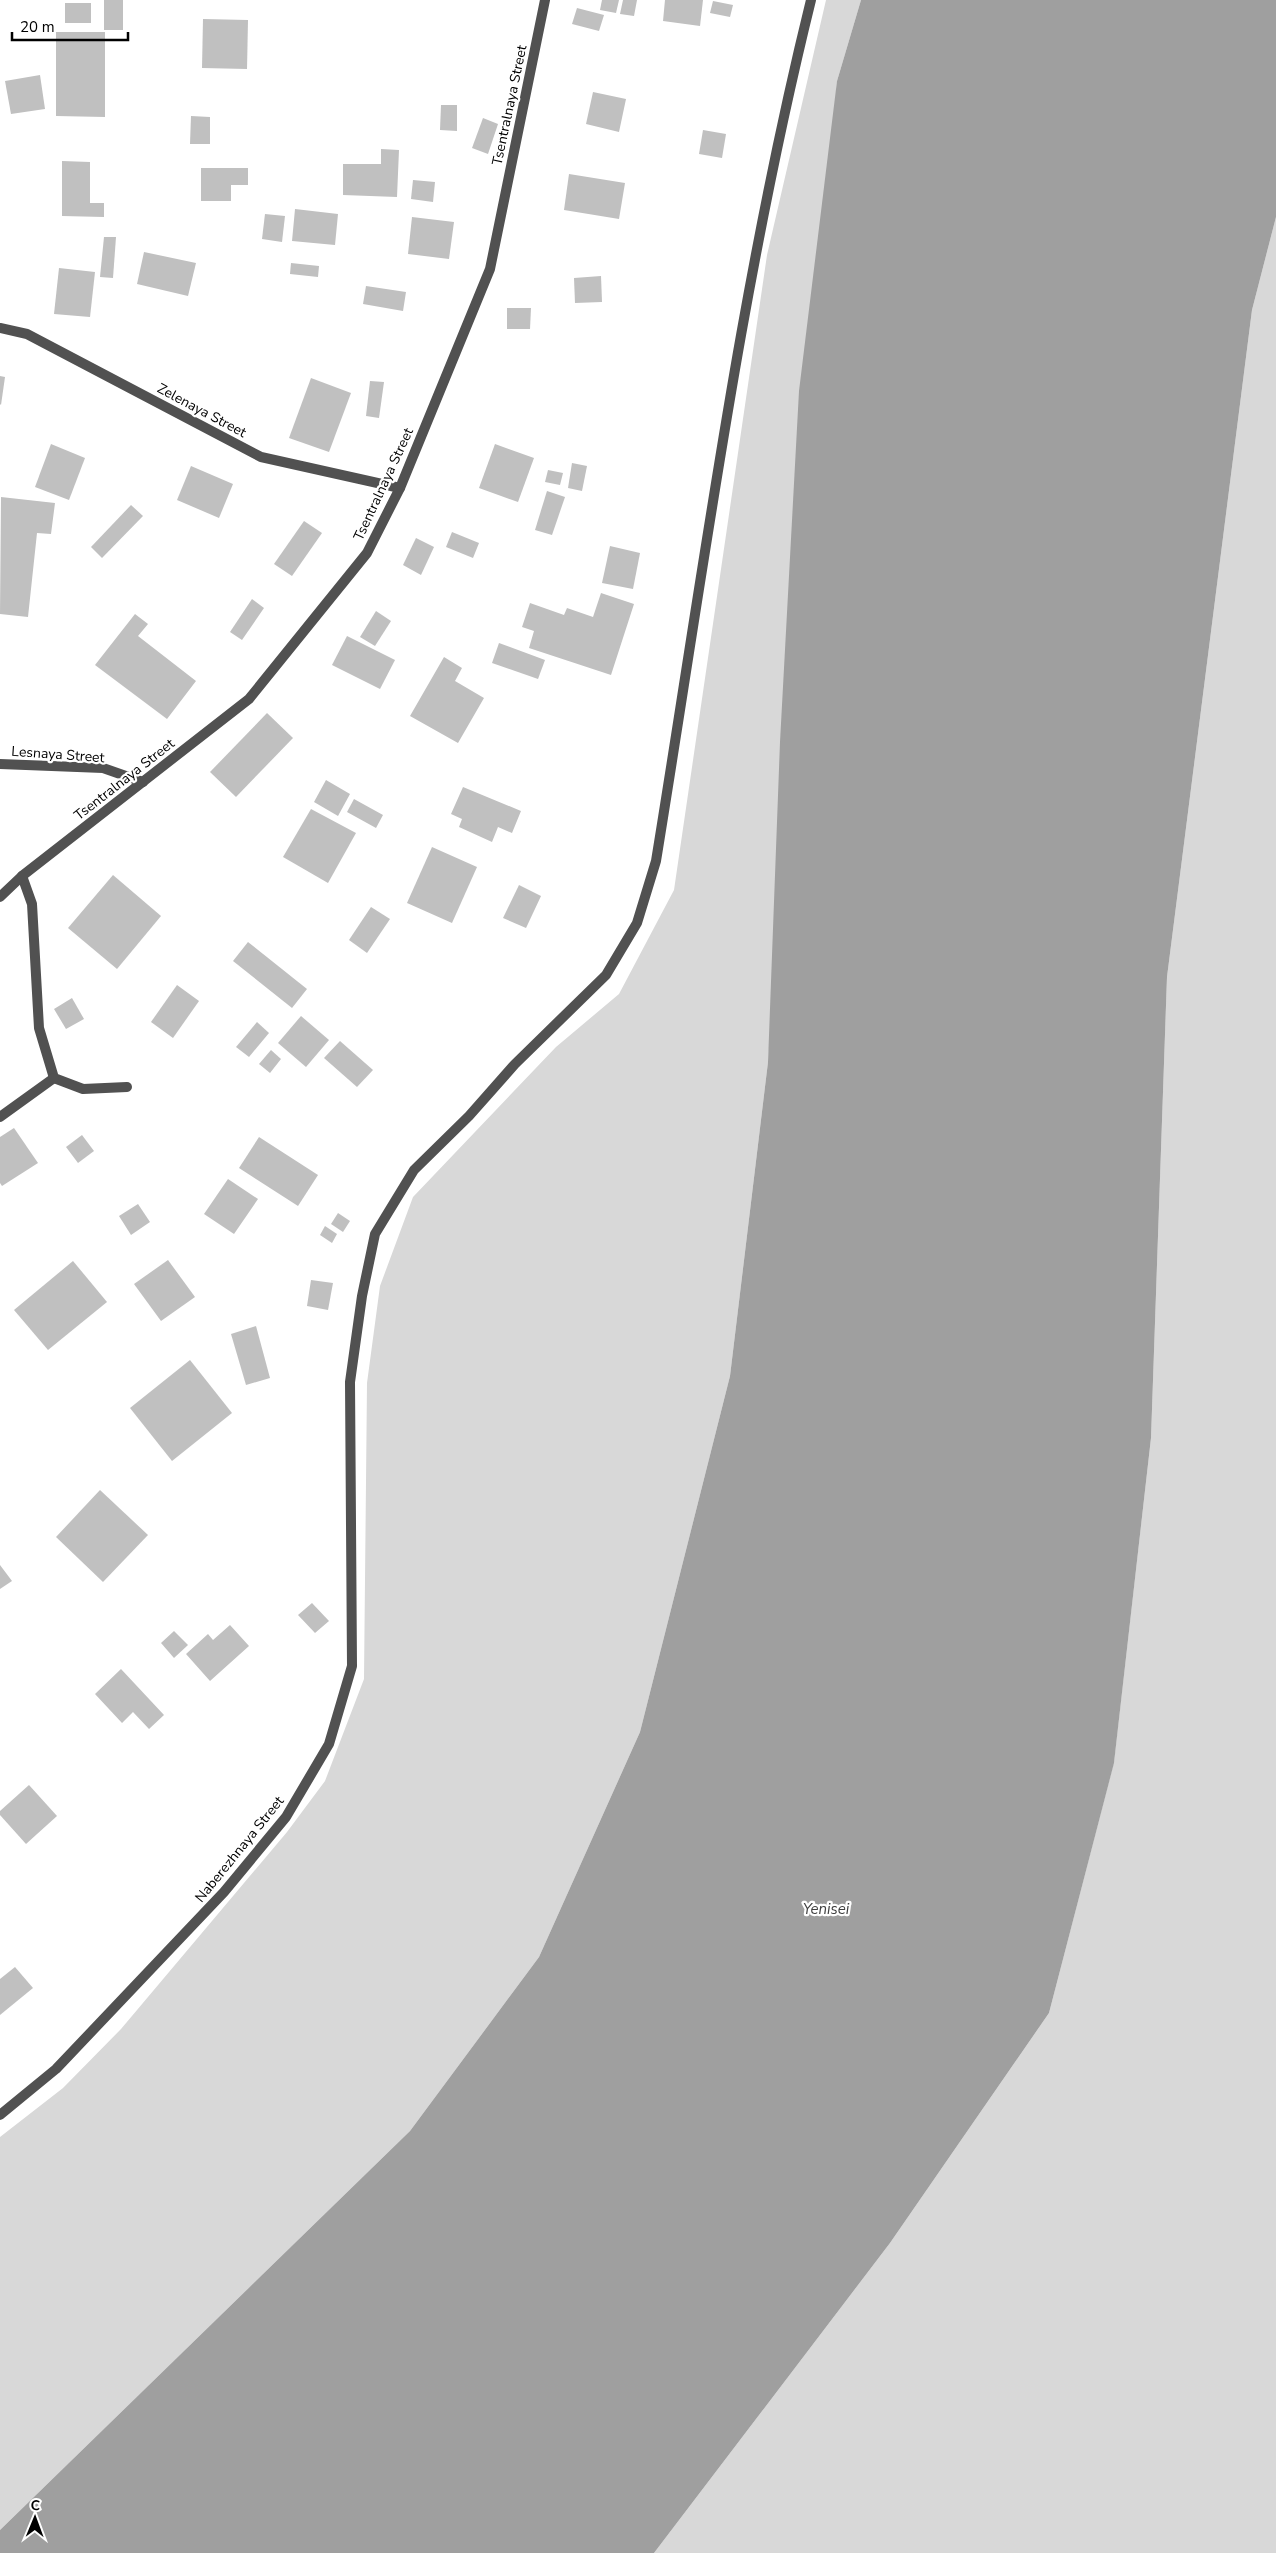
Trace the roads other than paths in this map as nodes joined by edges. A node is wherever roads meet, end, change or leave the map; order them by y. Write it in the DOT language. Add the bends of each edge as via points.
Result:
graph roads {
  1 [pos="545,0"];
  2 [pos="811,0"];
  3 [pos="0,328"];
  4 [pos="400,488"];
  5 [pos="0,764"];
  6 [pos="143,782"];
  7 [pos="22,876"];
  8 [pos="0,897"];
  9 [pos="54,1078"];
  10 [pos="127,1087"];
  11 [pos="0,1117"];
  12 [pos="0,2115"];
  1 -- 4 [label="street, Tsentralnaya Street" via="490,269"];
  2 -- 12 [label="street, Naberezhnaya Street" via="752,272 656,861 637,923 606,974 414,1170 375,1234 350,1382 352,1666 329,1744 286,1817 224,1892 56,2069"];
  3 -- 4 [label="street, Zelenaya Street" via="27,334 261,457"];
  4 -- 6 [label="street, Tsentralnaya Street" via="367,553 249,699"];
  5 -- 6 [label="street, Lesnaya Street" via="103,768"];
  6 -- 7 [label="street, Tsentralnaya Street"];
  7 -- 8 [label="street, Tsentralnaya Street"];
  7 -- 9 [label="street" via="32,904 39,1028"];
  9 -- 10 [label="street" via="83,1089"];
  9 -- 11 [label="street"];
}
